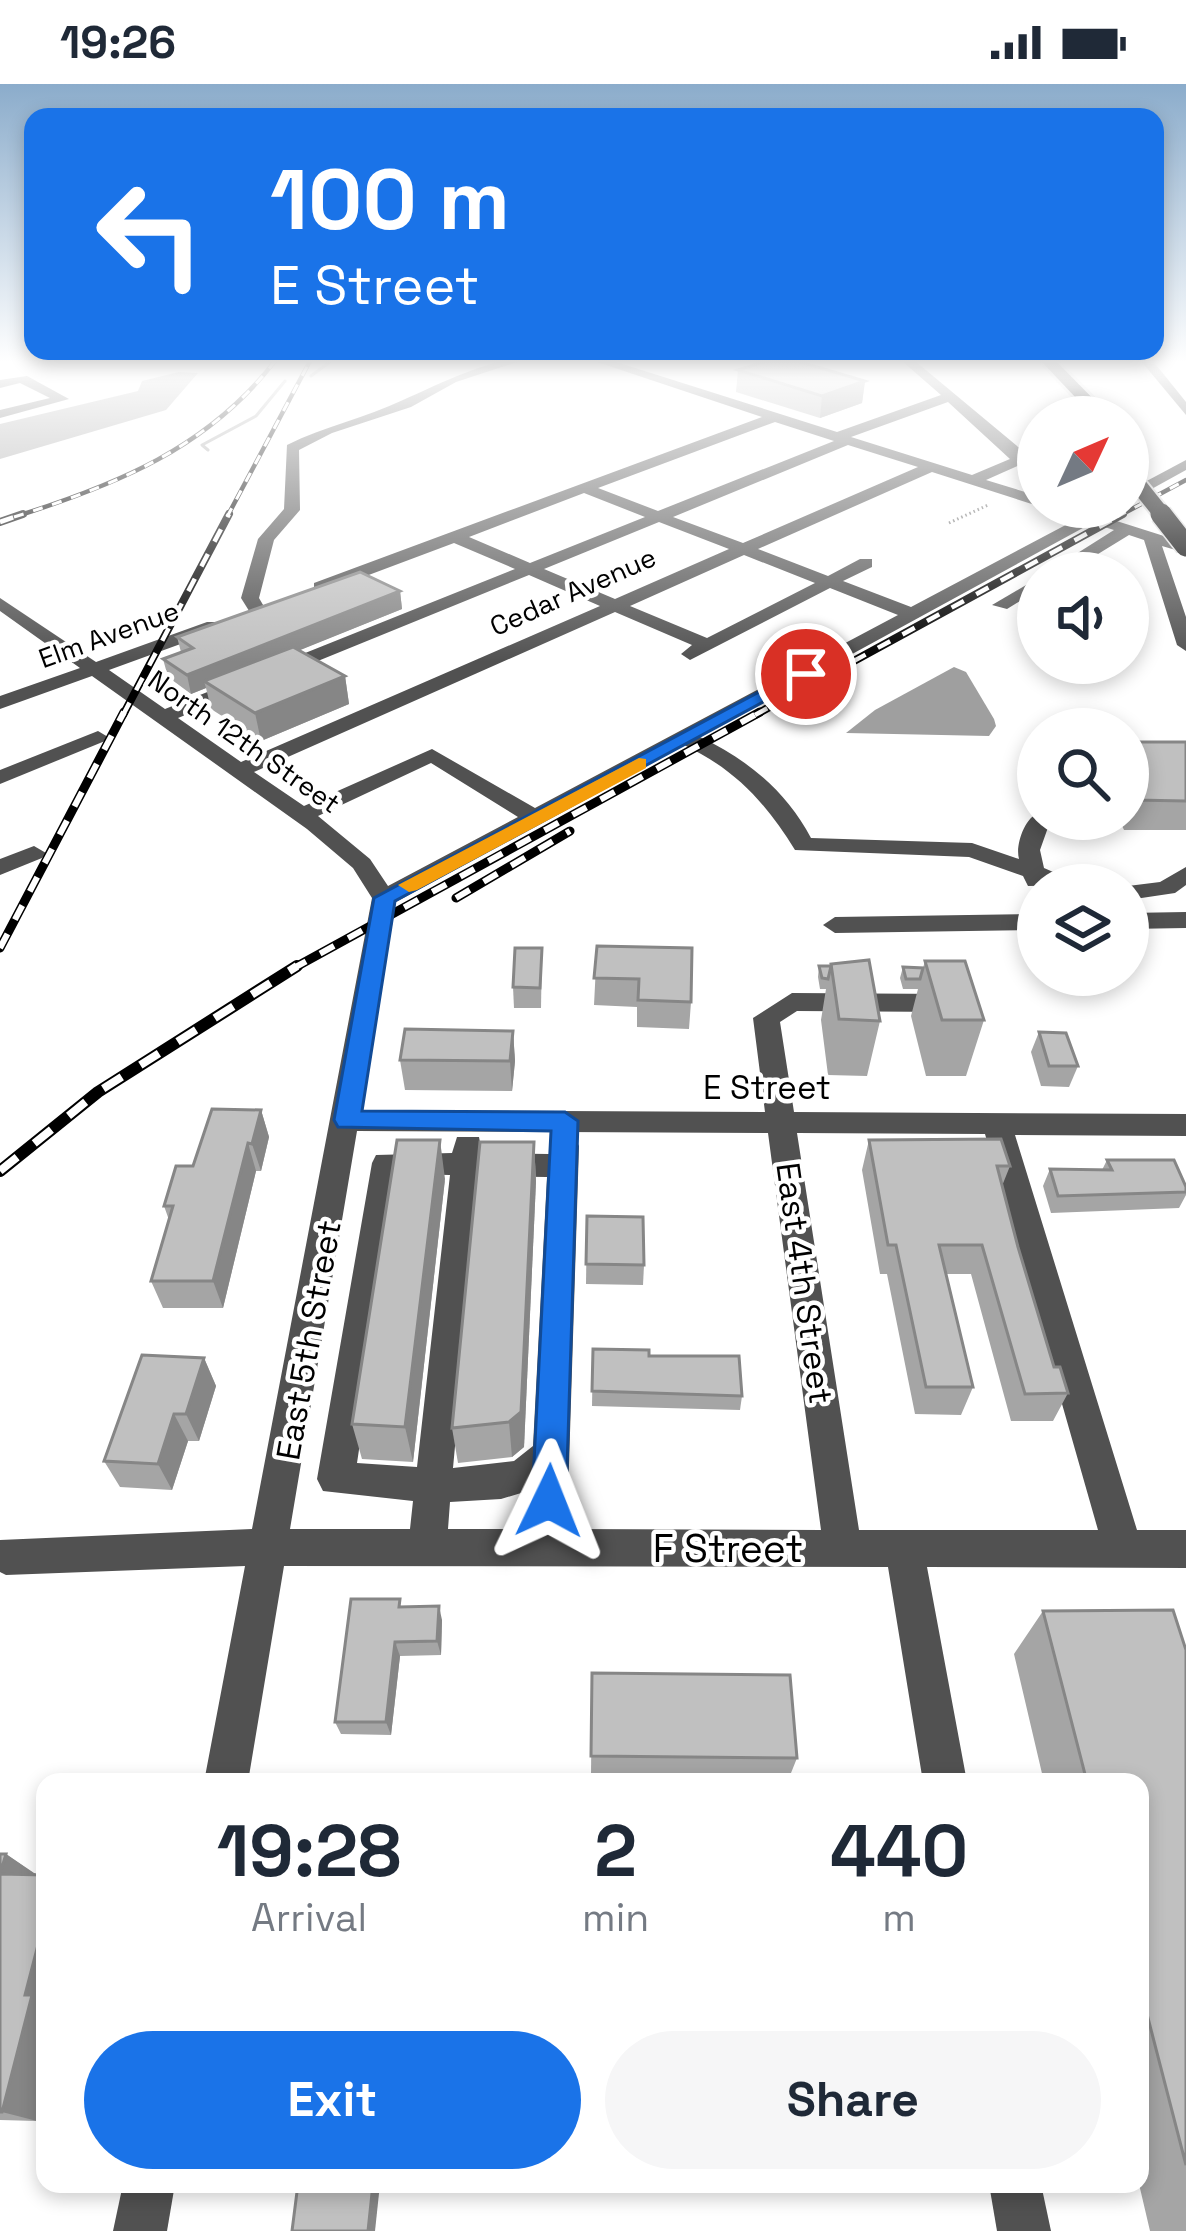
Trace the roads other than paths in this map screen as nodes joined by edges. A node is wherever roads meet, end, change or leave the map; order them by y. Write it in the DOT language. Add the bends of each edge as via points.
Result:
graph roads {
  1 [pos="292,461"];
  2 [pos="656,461"];
  3 [pos="788,461"];
  4 [pos="913,461"];
  5 [pos="1009,461"];
  6 [pos="1186,464"];
  7 [pos="931,467"];
  8 [pos="1149,477"];
  9 [pos="973,480"];
  10 [pos="1149,485"];
  11 [pos="1149,487"];
  12 [pos="584,488"];
  13 [pos="1017,494"];
  14 [pos="658,517"];
  15 [pos="1186,517"];
  16 [pos="1074,528"];
  17 [pos="1126,529"];
  18 [pos="454,537"];
  19 [pos="1151,537"];
  20 [pos="1186,547"];
  21 [pos="744,550"];
  22 [pos="1089,552"];
  23 [pos="866,563"];
  24 [pos="529,569"];
  25 [pos="830,582"];
  26 [pos="301,594"];
  27 [pos="1017,595"];
  28 [pos="279,602"];
  29 [pos="0,604"];
  30 [pos="1001,605"];
  31 [pos="615,607"];
  32 [pos="256,610"];
  33 [pos="915,615"];
  34 [pos="1186,645"];
  35 [pos="94,669"];
  36 [pos="0,703"];
  37 [pos="161,718"];
  38 [pos="98,737"];
  39 [pos="686,738"];
  40 [pos="238,771"];
  41 [pos="0,778"];
  42 [pos="302,814"];
  43 [pos="536,818"];
  44 [pos="34,854"];
  45 [pos="0,868"];
  46 [pos="1017,871"];
  47 [pos="1177,881"];
  48 [pos="385,898"];
  49 [pos="1186,918"];
  50 [pos="1149,920"];
  51 [pos="1017,922"];
  52 [pos="836,925"];
  53 [pos="956,1004"];
  54 [pos="347,1120"];
  55 [pos="471,1121"];
  56 [pos="565,1121"];
  57 [pos="781,1123"];
  58 [pos="997,1124"];
  59 [pos="1186,1125"];
  60 [pos="466,1165"];
  61 [pos="563,1166"];
  62 [pos="550,1454"];
  63 [pos="434,1484"];
  64 [pos="271,1547"];
  65 [pos="427,1547"];
  66 [pos="547,1547"];
  67 [pos="844,1548"];
  68 [pos="904,1549"];
  69 [pos="1123,1549"];
  70 [pos="1186,1550"];
  71 [pos="6,1556"];
  72 [pos="228,1773"];
  73 [pos="944,1773"];
  74 [pos="147,2193"];
  75 [pos="1017,2193"];
  76 [pos="140,2231"];
  77 [pos="1024,2231"];
  1 -- 32 [label="street" via="292,510 262,548 250,598"];
  2 -- 12 [label="street"];
  3 -- 14 [label="street"];
  4 -- 7 [label="street"];
  5 -- 9 [label="street"];
  6 -- 10 [label="street"];
  7 -- 9 [label="street"];
  7 -- 21 [label="street, Cedar Avenue"];
  8 -- 15 [label="highway"];
  9 -- 13 [label="street"];
  11 -- 20 [label="highway, bridge"];
  12 -- 14 [label="street"];
  12 -- 18 [label="street"];
  14 -- 21 [label="street"];
  14 -- 24 [label="street"];
  16 -- 33 [label="street"];
  17 -- 19 [label="street"];
  17 -- 22 [label="street"];
  18 -- 24 [label="street"];
  18 -- 26 [label="street"];
  19 -- 20 [label="street"];
  19 -- 34 [label="street"];
  21 -- 25 [label="street"];
  21 -- 31 [label="street, Cedar Avenue"];
  23 -- 25 [label="street"];
  24 -- 31 [label="street"];
  24 -- 37 [label="street"];
  25 -- 31 [label="street" via="698,649"];
  25 -- 33 [label="street"];
  27 -- 30 [label="street"];
  28 -- 32 [label="street, Elm Avenue"];
  29 -- 35 [label="street, North 12th Street"];
  31 -- 40 [label="street, Cedar Avenue"];
  32 -- 35 [label="street, Elm Avenue"];
  33 -- 39 [label="street"];
  35 -- 36 [label="street, Elm Avenue"];
  35 -- 37 [label="street, North 12th Street"];
  37 -- 40 [label="street, North 12th Street"];
  38 -- 41 [label="street"];
  39 -- 43 [label="street"];
  39 -- 46 [label="street" via="743,768 803,845 962,849"];
  40 -- 42 [label="street, North 12th Street"];
  42 -- 43 [label="street" via="432,755"];
  42 -- 48 [label="street, North 12th Street" via="362,864"];
  43 -- 48 [label="street"];
  44 -- 45 [label="street"];
  47 -- 49 [label="street"];
  48 -- 54 [label="street, East 5th Street"];
  49 -- 50 [label="street"];
  51 -- 52 [label="street"];
  53 -- 57 [label="street, East 4th Street" via="781,1005 766,1018"];
  54 -- 55 [label="street, E Street"];
  54 -- 64 [label="street, East 5th Street"];
  55 -- 56 [label="street, E Street"];
  55 -- 60 [label="street"];
  56 -- 57 [label="street, E Street"];
  56 -- 61 [label="street"];
  57 -- 58 [label="street, E Street"];
  57 -- 67 [label="street, East 4th Street"];
  58 -- 59 [label="street, E Street"];
  58 -- 69 [label="street"];
  60 -- 61 [label="street"];
  60 -- 63 [label="street"];
  60 -- 63 [label="street" via="387,1163 336,1479"];
  61 -- 62 [label="street"];
  62 -- 63 [label="street" via="523,1476"];
  62 -- 66 [label="street"];
  63 -- 65 [label="street"];
  64 -- 65 [label="street, F Street"];
  64 -- 71 [label="street, F Street"];
  64 -- 72 [label="street, East 5th Street"];
  65 -- 66 [label="street, F Street"];
  66 -- 67 [label="street, F Street"];
  67 -- 68 [label="street, F Street"];
  68 -- 69 [label="street, F Street"];
  68 -- 73 [label="street"];
  69 -- 70 [label="street, F Street"];
  74 -- 76 [label="street"];
  75 -- 77 [label="street"];
}
